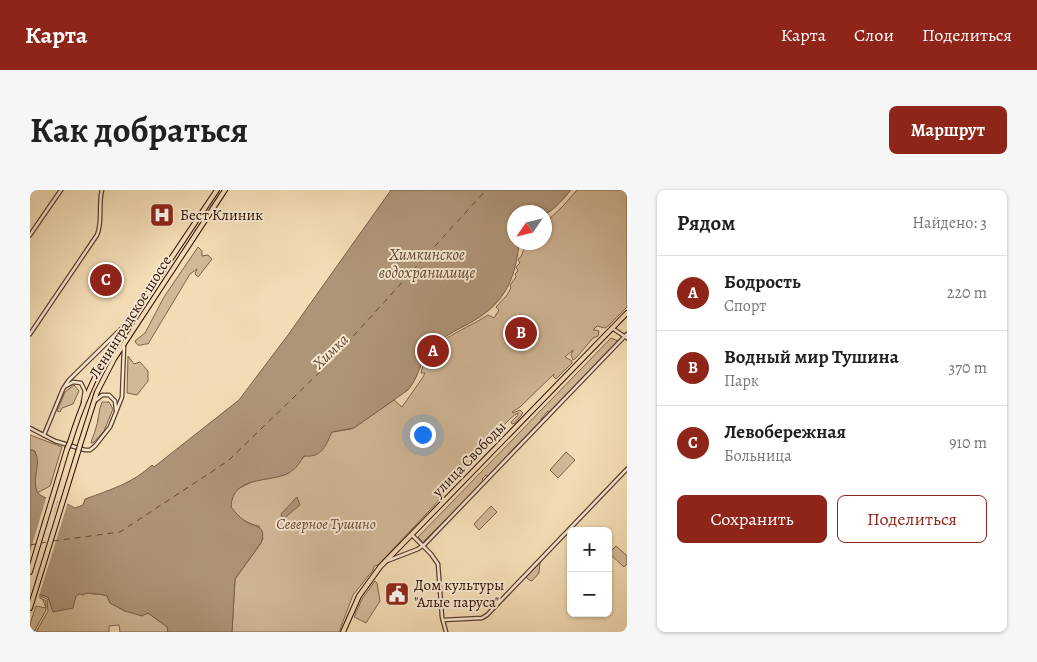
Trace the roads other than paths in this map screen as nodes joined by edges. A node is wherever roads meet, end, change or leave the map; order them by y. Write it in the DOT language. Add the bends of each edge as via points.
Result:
graph roads {
  1 [pos="61,190"];
  2 [pos="102,190"];
  3 [pos="218,190"];
  4 [pos="225,190"];
  5 [pos="30,235"];
  6 [pos="627,313"];
  7 [pos="130,320"];
  8 [pos="612,328"];
  9 [pos="30,334"];
  10 [pos="626,336"];
  11 [pos="125,342"];
  12 [pos="63,388"];
  13 [pos="93,403"];
  14 [pos="82,404"];
  15 [pos="115,414"];
  16 [pos="30,428"];
  17 [pos="44,435"];
  18 [pos="627,470"];
  19 [pos="412,535"];
  20 [pos="423,545"];
  21 [pos="385,561"];
  22 [pos="30,572"];
  23 [pos="31,606"];
  24 [pos="443,620"];
  25 [pos="343,632"];
  26 [pos="446,632"];
  1 -- 5 [label="street"];
  2 -- 9 [label="street" via="97,235"];
  3 -- 7 [label="main road, Ленинградское шоссе"];
  4 -- 11 [label="main road, Ленинградское шоссе"];
  6 -- 8 [label="main road, улица Свободы"];
  7 -- 12 [label="street"];
  7 -- 14 [label="main road, Ленинградское шоссе" via="96,374"];
  8 -- 10 [label="street"];
  8 -- 19 [label="main road, улица Свободы"];
  10 -- 20 [label="street"];
  11 -- 13 [label="main road, Ленинградское шоссе"];
  11 -- 15 [label="street" via="122,397"];
  12 -- 14 [label="street" via="73,382 81,383 85,390"];
  12 -- 17 [label="street"];
  13 -- 15 [label="street" via="99,397 109,395 115,402"];
  13 -- 23 [label="main road, Ленинградское шоссе, bridge"];
  14 -- 22 [label="main road, Ленинградское шоссе, bridge"];
  15 -- 17 [label="street" via="107,432 93,448 85,450"];
  16 -- 17 [label="street"];
  18 -- 24 [label="street" via="487,615"];
  19 -- 20 [label="street"];
  19 -- 21 [label="main road, улица Свободы"];
  20 -- 21 [label="street"];
  20 -- 24 [label="street" via="439,567"];
  21 -- 25 [label="main road, улица Свободы" via="359,596"];
  24 -- 26 [label="street"];
}
